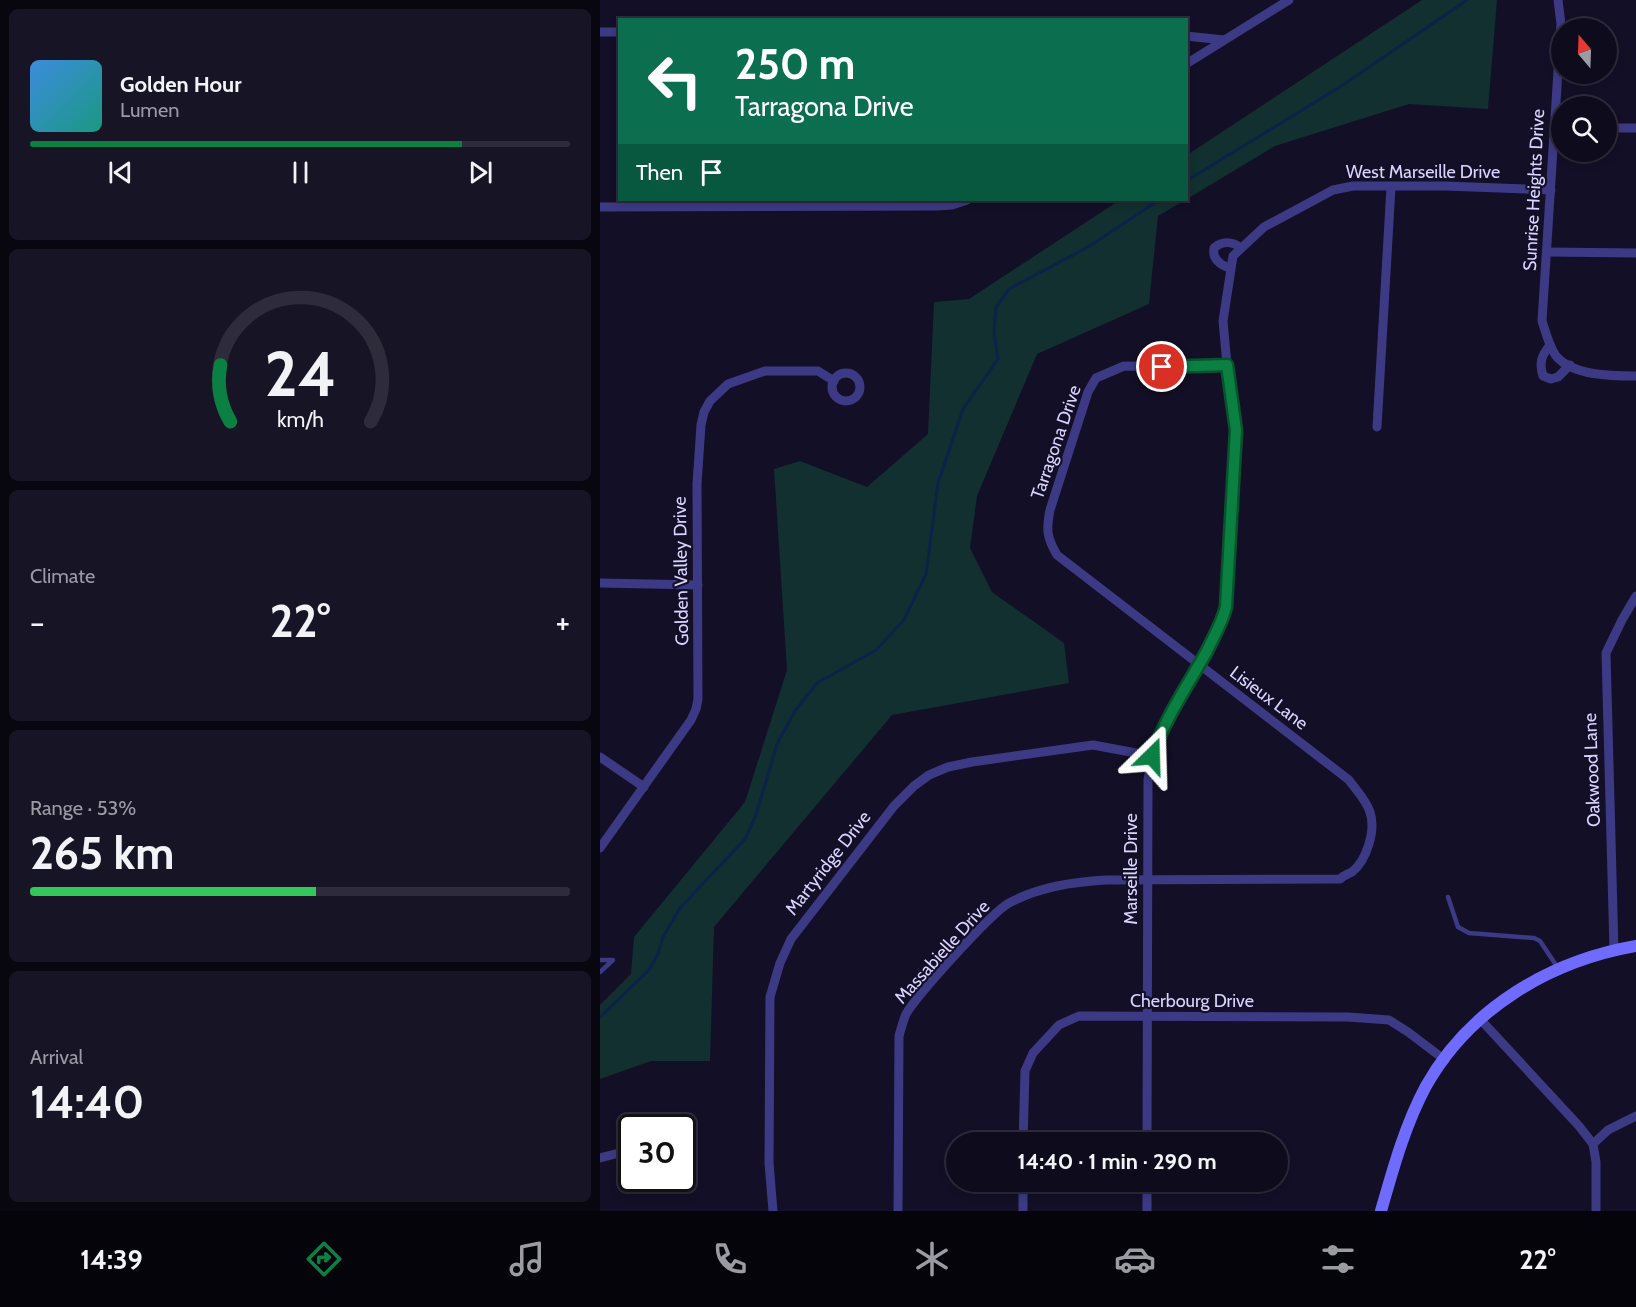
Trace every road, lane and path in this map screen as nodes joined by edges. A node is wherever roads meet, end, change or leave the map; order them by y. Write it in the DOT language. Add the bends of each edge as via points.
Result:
graph roads {
  1 [pos="1289,0"];
  2 [pos="1558,0"];
  3 [pos="600,32"];
  4 [pos="618,32"];
  5 [pos="1188,36"];
  6 [pos="1224,40"];
  7 [pos="1188,63"];
  8 [pos="1559,96"];
  9 [pos="1617,128"];
  10 [pos="1636,128"];
  11 [pos="1554,162"];
  12 [pos="1391,187"];
  13 [pos="1551,190"];
  14 [pos="964,201"];
  15 [pos="600,207"];
  16 [pos="1240,248"];
  17 [pos="1547,252"];
  18 [pos="1636,253"];
  19 [pos="1233,256"];
  20 [pos="1230,268"];
  21 [pos="1550,345"];
  22 [pos="1227,365"];
  23 [pos="1570,365"];
  24 [pos="1636,376"];
  25 [pos="834,381"];
  26 [pos="1377,427"];
  27 [pos="1049,541"];
  28 [pos="600,583"];
  29 [pos="698,585"];
  30 [pos="1636,596"];
  31 [pos="1198,666"];
  32 [pos="1152,756"];
  33 [pos="600,757"];
  34 [pos="644,787"];
  35 [pos="600,848"];
  36 [pos="1363,857"];
  37 [pos="1146,881"];
  38 [pos="1448,897"];
  39 [pos="1636,946"];
  40 [pos="1614,950"];
  41 [pos="600,960"];
  42 [pos="1558,968"];
  43 [pos="600,972"];
  44 [pos="1147,1018"];
  45 [pos="1480,1019"];
  46 [pos="1444,1060"];
  47 [pos="1636,1116"];
  48 [pos="1023,1132"];
  49 [pos="1147,1132"];
  50 [pos="1593,1144"];
  51 [pos="618,1153"];
  52 [pos="600,1158"];
  53 [pos="1023,1192"];
  54 [pos="1147,1192"];
  55 [pos="773,1211"];
  56 [pos="898,1211"];
  57 [pos="1023,1211"];
  58 [pos="1147,1211"];
  59 [pos="1381,1211"];
  60 [pos="1596,1211"];
  1 -- 6 [label="street"];
  2 -- 8 [label="street, Sunrise Heights Drive"];
  3 -- 4 [label="street"];
  5 -- 6 [label="street"];
  6 -- 7 [label="street"];
  9 -- 10 [label="street"];
  11 -- 13 [label="street, Sunrise Heights Drive"];
  12 -- 13 [label="street, West Marseille Drive"];
  12 -- 16 [label="street, West Marseille Drive" via="1333,190 1264,227"];
  12 -- 26 [label="street"];
  13 -- 17 [label="street, Sunrise Heights Drive"];
  14 -- 15 [label="street" via="936,206"];
  16 -- 19 [label="street, West Marseille Drive"];
  16 -- 20 [label="street" via="1224,243 1214,248 1215,259"];
  17 -- 18 [label="street"];
  17 -- 21 [label="street, Sunrise Heights Drive" via="1542,321"];
  19 -- 20 [label="street, Marseille Drive"];
  20 -- 22 [label="street, Marseille Drive" via="1223,321"];
  21 -- 23 [label="street, Sunrise Heights Drive" via="1558,358"];
  21 -- 23 [label="street" via="1539,364 1543,376 1551,380"];
  22 -- 27 [label="street, Tarragona Drive" via="1124,366 1096,378 1050,510"];
  22 -- 31 [label="street, Marseille Drive" via="1236,430 1226,607"];
  23 -- 24 [label="street" via="1604,376"];
  25 -- 29 [label="street, Golden Valley Drive" via="818,371 765,371 728,384 710,401 700,425"];
  27 -- 31 [label="street, Lisieux Lane" via="1057,555"];
  28 -- 29 [label="street"];
  29 -- 34 [label="street, Golden Valley Drive" via="696,709"];
  30 -- 40 [label="street, Oakwood Lane" via="1606,653"];
  31 -- 32 [label="street, Marseille Drive" via="1159,734"];
  31 -- 36 [label="street, Lisieux Lane" via="1349,780 1370,811 1372,825"];
  32 -- 37 [label="street, Marseille Drive"];
  32 -- 55 [label="street, Martyridge Drive" via="1094,745 972,762 929,775 894,806 790,939 775,976 770,997 769,1163"];
  33 -- 34 [label="street"];
  34 -- 35 [label="street, Golden Valley Drive"];
  36 -- 37 [label="street, Massabielle Drive" via="1353,871 1340,879"];
  37 -- 44 [label="street, Marseille Drive"];
  37 -- 56 [label="street, Massabielle Drive" via="1073,882 1006,904 915,1002 899,1036"];
  38 -- 42 [label="lane" via="1458,927 1469,933 1533,938 1540,941"];
  39 -- 40 [label="street"];
  40 -- 42 [label="street"];
  41 -- 43 [label="lane" via="613,960"];
  42 -- 45 [label="street" via="1512,994"];
  44 -- 46 [label="street, Cherbourg Drive" via="1389,1020"];
  44 -- 48 [label="street, Cherbourg Drive" via="1079,1017 1059,1025 1033,1053 1025,1071"];
  44 -- 49 [label="street, Marseille Drive"];
  45 -- 46 [label="street"];
  45 -- 50 [label="street"];
  46 -- 59 [label="street" via="1426,1086 1411,1120"];
  47 -- 50 [label="street" via="1608,1130"];
  50 -- 60 [label="street"];
  51 -- 52 [label="street"];
  53 -- 57 [label="street"];
  54 -- 58 [label="street"];
}
